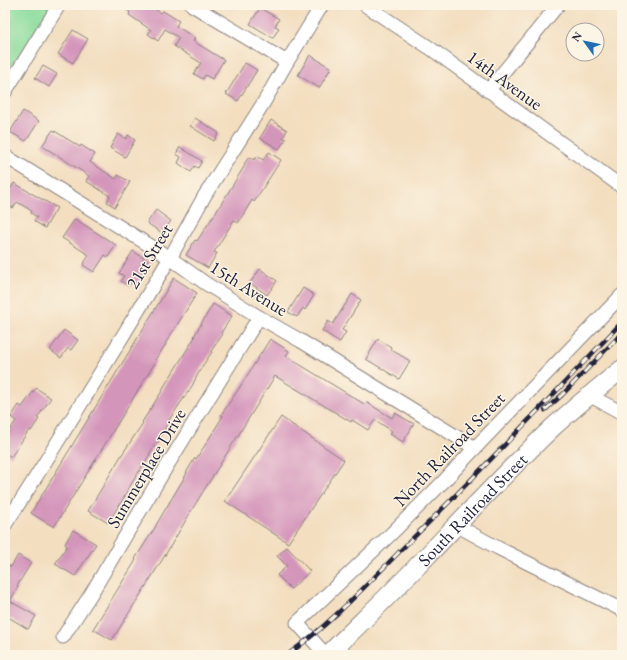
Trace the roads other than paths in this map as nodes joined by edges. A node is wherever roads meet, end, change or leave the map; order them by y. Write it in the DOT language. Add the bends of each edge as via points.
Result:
graph roads {
  1 [pos="59,5"];
  2 [pos="192,5"];
  3 [pos="322,5"];
  4 [pos="365,5"];
  5 [pos="558,5"];
  6 [pos="287,62"];
  7 [pos="9,78"];
  8 [pos="488,91"];
  9 [pos="5,92"];
  10 [pos="5,156"];
  11 [pos="622,187"];
  12 [pos="170,258"];
  13 [pos="622,295"];
  14 [pos="258,317"];
  15 [pos="622,369"];
  16 [pos="589,395"];
  17 [pos="622,413"];
  18 [pos="475,448"];
  19 [pos="5,524"];
  20 [pos="456,525"];
  21 [pos="622,610"];
  22 [pos="63,637"];
  23 [pos="327,655"];
  1 -- 7 [label="street"];
  2 -- 6 [label="street"];
  3 -- 6 [label="street, 21st Street"];
  4 -- 8 [label="street, 14th Avenue" via="430,48"];
  5 -- 8 [label="street"];
  6 -- 12 [label="street, 21st Street" via="205,195"];
  7 -- 9 [label="street"];
  8 -- 11 [label="street, 14th Avenue"];
  10 -- 12 [label="street, 15th Avenue"];
  12 -- 14 [label="street, 15th Avenue" via="205,284"];
  12 -- 19 [label="street, 21st Street"];
  13 -- 18 [label="street, North Railroad Street"];
  14 -- 18 [label="street, 15th Avenue"];
  14 -- 22 [label="street, Summerplace Drive"];
  15 -- 16 [label="street, South Railroad Street"];
  16 -- 17 [label="street"];
  16 -- 20 [label="street, South Railroad Street" via="525,454"];
  18 -- 23 [label="street, North Railroad Street" via="444,482 297,623"];
  20 -- 21 [label="street"];
  20 -- 23 [label="street, South Railroad Street" via="374,611"];
}
